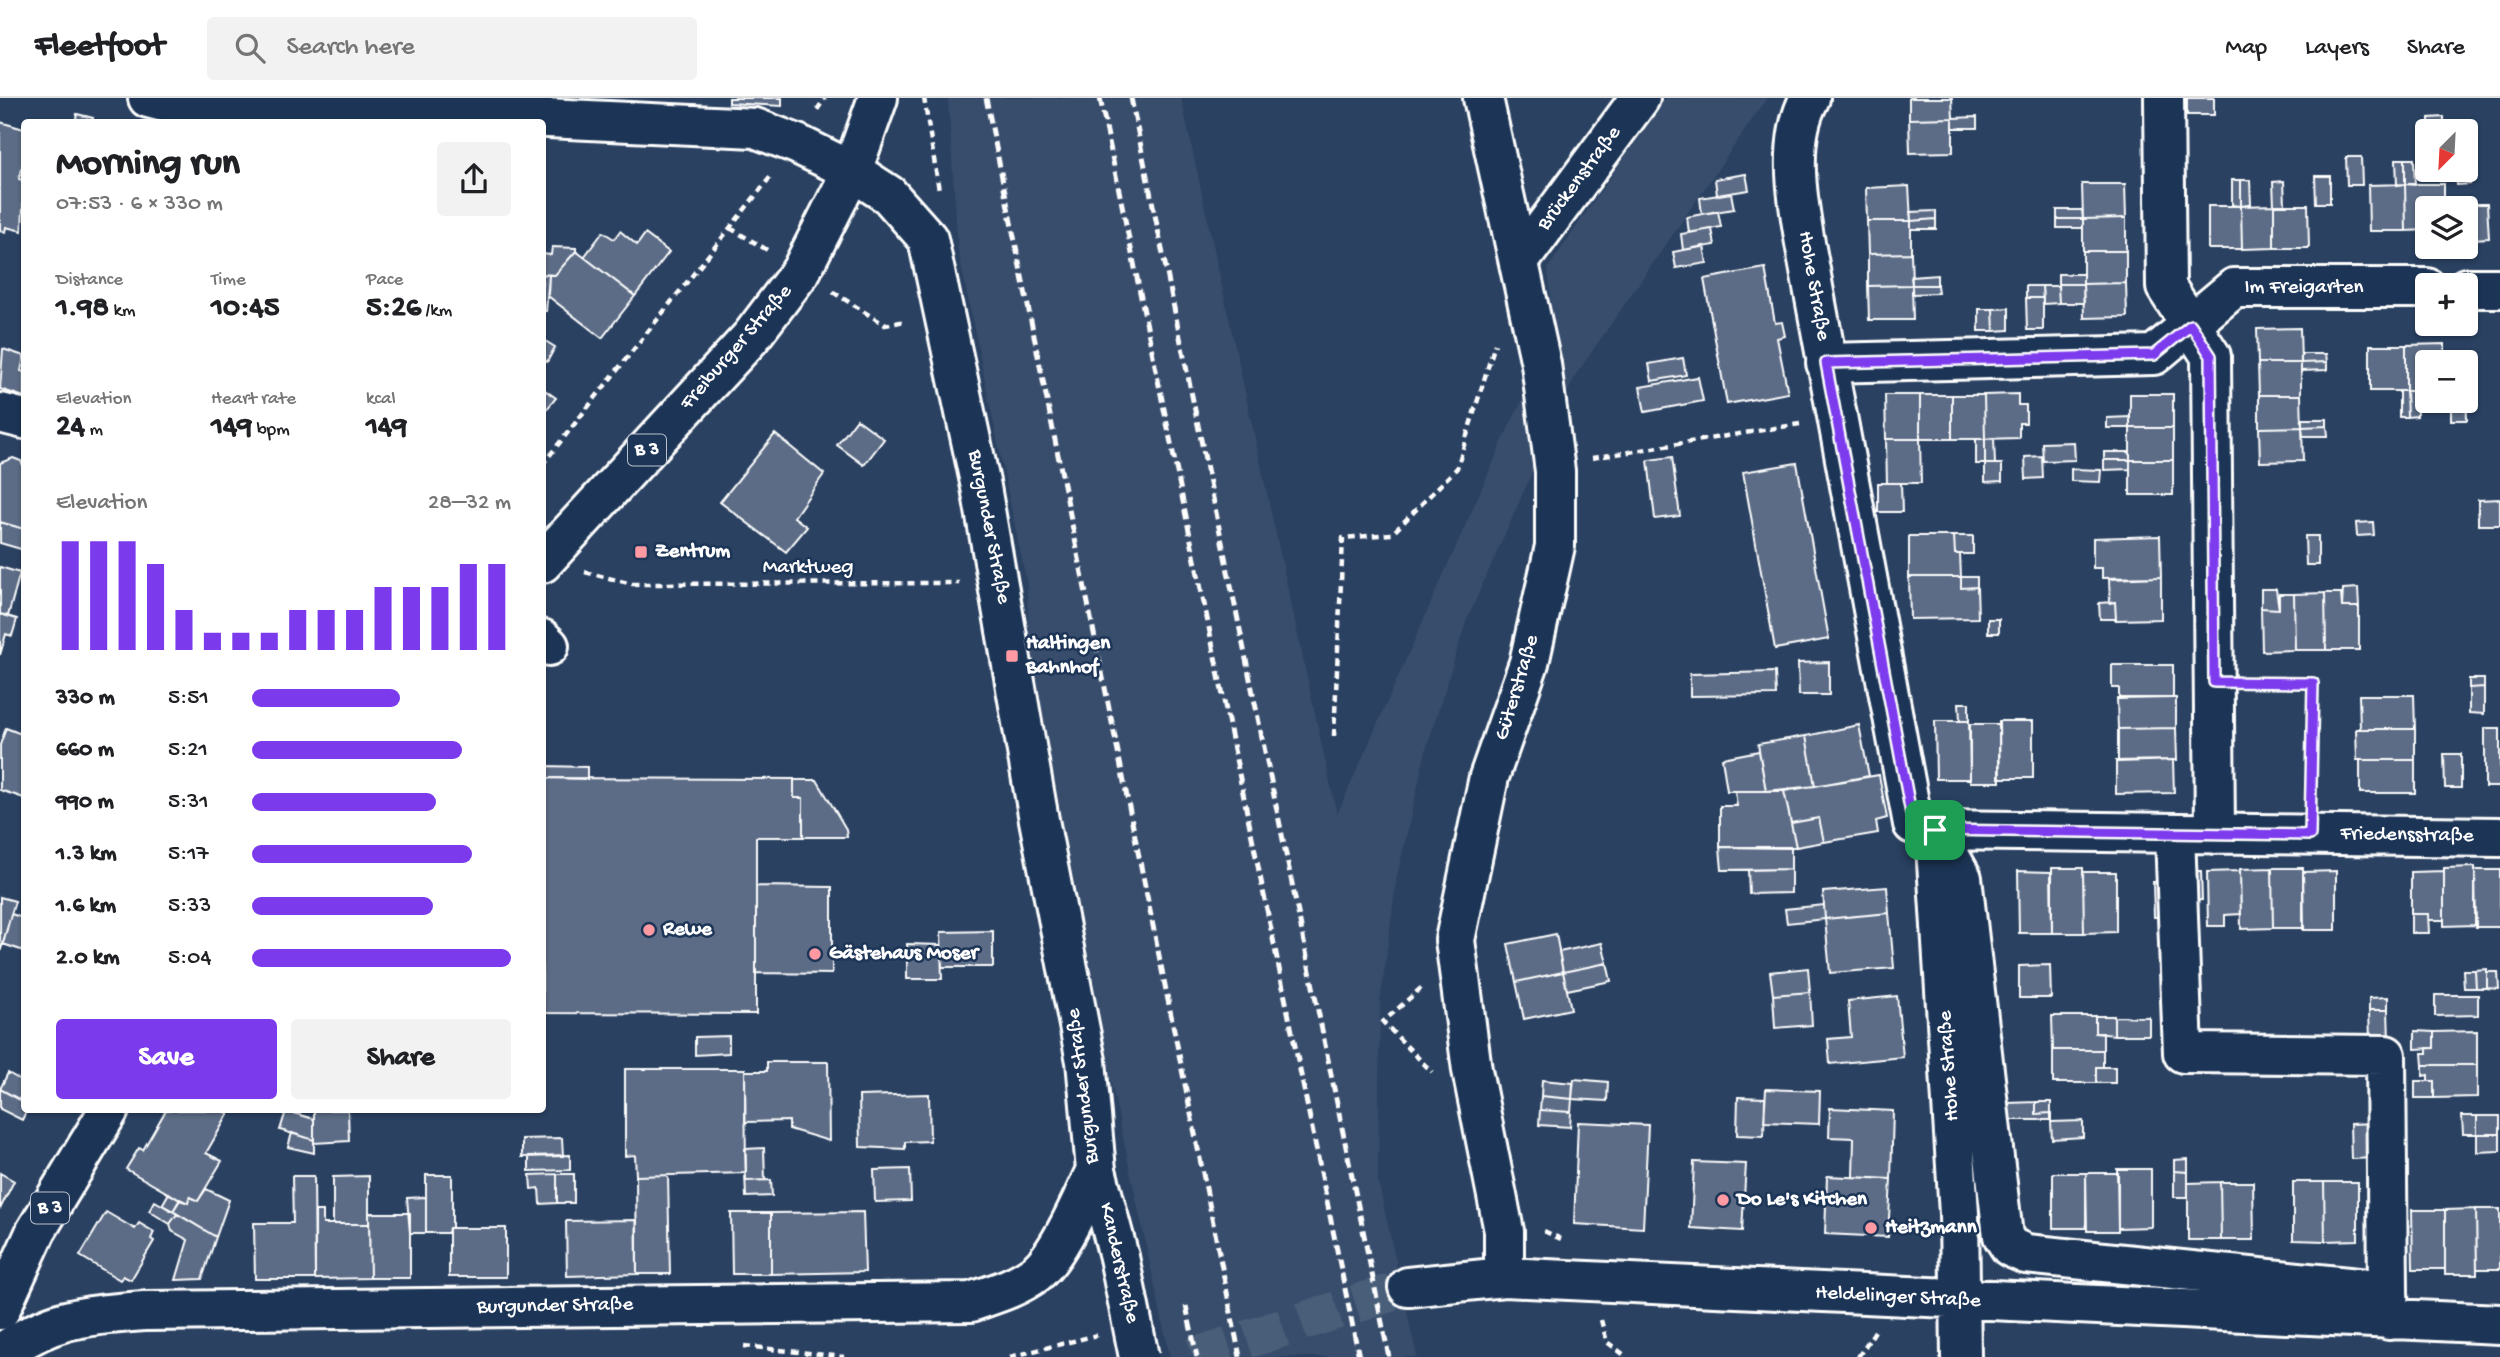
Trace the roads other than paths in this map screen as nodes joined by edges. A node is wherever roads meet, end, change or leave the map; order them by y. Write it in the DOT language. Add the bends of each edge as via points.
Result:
graph roads {
  1 [pos="148,98"];
  2 [pos="878,98"];
  3 [pos="1483,98"];
  4 [pos="1640,98"];
  5 [pos="1810,98"];
  6 [pos="2164,98"];
  7 [pos="235,108"];
  8 [pos="521,119"];
  9 [pos="546,120"];
  10 [pos="852,172"];
  11 [pos="1521,259"];
  12 [pos="2415,288"];
  13 [pos="2478,288"];
  14 [pos="2500,288"];
  15 [pos="2191,325"];
  16 [pos="1826,363"];
  17 [pos="0,413"];
  18 [pos="21,418"];
  19 [pos="560,566"];
  20 [pos="1935,830"];
  21 [pos="2175,834"];
  22 [pos="2215,834"];
  23 [pos="2500,837"];
  24 [pos="107,1113"];
  25 [pos="1096,1170"];
  26 [pos="2010,1247"];
  27 [pos="1504,1277"];
  28 [pos="1408,1287"];
  29 [pos="1959,1301"];
  30 [pos="2388,1305"];
  31 [pos="0,1310"];
  32 [pos="2500,1324"];
  33 [pos="0,1354"];
  34 [pos="1139,1357"];
  35 [pos="1961,1357"];
  1 -- 7 [label="street, Burgunder Straße" via="197,111"];
  2 -- 10 [label="street, Freiburger Straße / B 3"];
  3 -- 11 [label="street, Güterstraße"];
  4 -- 11 [label="street, Brückenstraße"];
  5 -- 16 [label="street, Hohe Straße" via="1796,138 1800,211"];
  6 -- 15 [label="street" via="2166,287"];
  7 -- 8 [label="street, Burgunder Straße"];
  9 -- 10 [label="street, Burgunder Straße" via="755,128"];
  10 -- 19 [label="street, Freiburger Straße / B 3" via="801,271"];
  10 -- 25 [label="street, Burgunder Straße" via="889,195 928,239 999,583 1086,1061"];
  11 -- 27 [label="street, Güterstraße" via="1555,471 1555,546 1529,663 1489,777 1455,940 1472,1070 1504,1231"];
  12 -- 15 [label="street, Im Freigarten" via="2234,288"];
  13 -- 14 [label="street"];
  15 -- 16 [label="street, Im Freigarten" via="2154,355"];
  15 -- 22 [label="street" via="2211,356"];
  16 -- 20 [label="street, Hohe Straße" via="1913,824"];
  17 -- 18 [label="street"];
  20 -- 21 [label="street, Friedensstraße"];
  20 -- 26 [label="street, Hohe Straße" via="1962,878 2003,1236"];
  20 -- 29 [label="street, Hohe Straße" via="1959,1214"];
  21 -- 22 [label="street, Friedensstraße"];
  21 -- 30 [label="street" via="2183,1053 2386,1055"];
  22 -- 23 [label="street, Friedensstraße"];
  24 -- 31 [label="street, B 3" via="36,1231"];
  25 -- 33 [label="street, Burgunder Straße" via="1065,1233 1038,1272 971,1302 144,1311 75,1316 33,1331"];
  25 -- 34 [label="street, Kanderstraße, bridge"];
  26 -- 30 [label="street, Heldelinger Straße" via="2026,1254"];
  27 -- 28 [label="street, Heldelinger Straße"];
  27 -- 29 [label="street, Heldelinger Straße"];
  29 -- 30 [label="street, Heldelinger Straße"];
  29 -- 35 [label="street, Hohe Straße"];
  30 -- 32 [label="street, Heldelinger Straße"];
}
